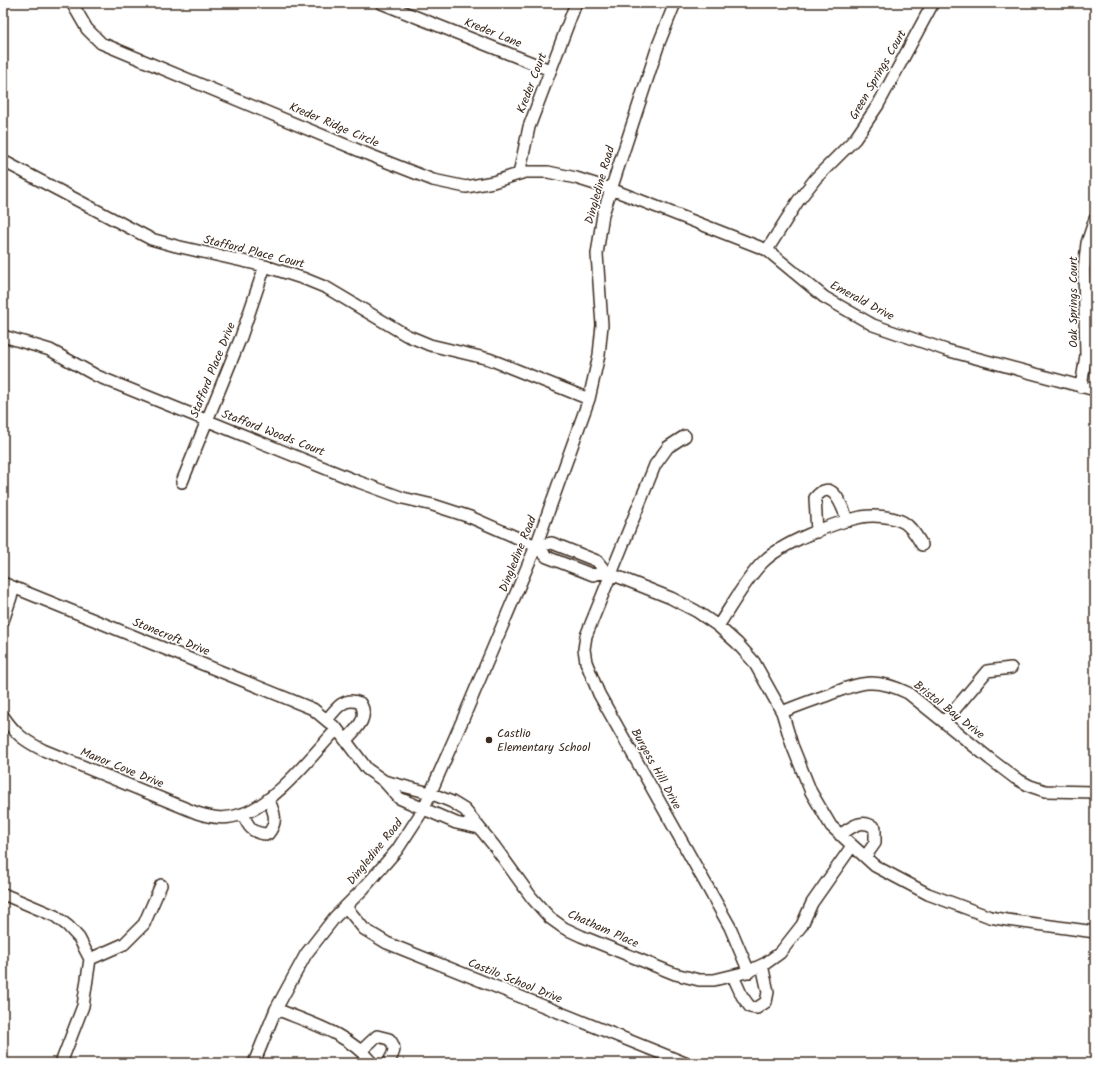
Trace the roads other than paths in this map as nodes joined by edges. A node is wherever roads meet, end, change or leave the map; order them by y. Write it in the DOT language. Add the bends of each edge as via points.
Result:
graph roads {
  1 [pos="72,3"];
  2 [pos="381,3"];
  3 [pos="576,3"];
  4 [pos="675,3"];
  5 [pos="933,3"];
  6 [pos="550,70"];
  7 [pos="3,161"];
  8 [pos="519,174"];
  9 [pos="611,189"];
  10 [pos="1095,220"];
  11 [pos="767,250"];
  12 [pos="265,266"];
  13 [pos="3,336"];
  14 [pos="1081,387"];
  15 [pos="1095,390"];
  16 [pos="589,399"];
  17 [pos="206,421"];
  18 [pos="685,436"];
  19 [pos="182,482"];
  20 [pos="848,521"];
  21 [pos="817,532"];
  22 [pos="922,545"];
  23 [pos="536,546"];
  24 [pos="608,572"];
  25 [pos="3,583"];
  26 [pos="14,588"];
  27 [pos="3,621"];
  28 [pos="718,626"];
  29 [pos="1011,668"];
  30 [pos="782,712"];
  31 [pos="3,716"];
  32 [pos="327,720"];
  33 [pos="945,721"];
  34 [pos="337,729"];
  35 [pos="346,740"];
  36 [pos="384,781"];
  37 [pos="1095,792"];
  38 [pos="430,793"];
  39 [pos="268,800"];
  40 [pos="423,810"];
  41 [pos="243,814"];
  42 [pos="479,828"];
  43 [pos="840,835"];
  44 [pos="852,846"];
  45 [pos="865,857"];
  46 [pos="161,885"];
  47 [pos="3,894"];
  48 [pos="346,907"];
  49 [pos="1095,932"];
  50 [pos="90,959"];
  51 [pos="762,965"];
  52 [pos="748,972"];
  53 [pos="734,976"];
  54 [pos="276,1009"];
  55 [pos="362,1050"];
  56 [pos="61,1063"];
  57 [pos="254,1063"];
  58 [pos="372,1063"];
  59 [pos="388,1063"];
  60 [pos="685,1063"];
  1 -- 8 [label="street, Kreder Ridge Circle" via="87,29 101,43 433,180 466,187"];
  2 -- 6 [label="street, Kreder Lane"];
  3 -- 6 [label="street, Kreder Court"];
  4 -- 9 [label="street, Dingledine Road"];
  5 -- 11 [label="street, Green Springs Court" via="875,111 855,139 816,178 798,201"];
  6 -- 8 [label="street, Kreder Court" via="529,127"];
  7 -- 12 [label="street, Stafford Place Court" via="151,239"];
  8 -- 9 [label="street, Kreder Ridge Circle" via="548,172"];
  9 -- 11 [label="street, Emerald Drive"];
  9 -- 16 [label="street, Dingledine Road" via="598,241 602,325 599,355"];
  10 -- 14 [label="street, Oak Springs Court" via="1087,243 1084,270 1086,355"];
  11 -- 14 [label="street, Emerald Drive" via="824,297 873,325 946,350"];
  12 -- 16 [label="street, Stafford Place Court" via="327,288 390,326 430,345 489,359"];
  12 -- 17 [label="street, Stafford Place Drive" via="241,338"];
  13 -- 17 [label="street, Stafford Woods Court" via="50,350 98,376"];
  14 -- 15 [label="street, Emerald Drive"];
  16 -- 23 [label="street, Dingledine Road"];
  17 -- 19 [label="street, Stafford Place Drive"];
  17 -- 23 [label="street, Stafford Woods Court" via="388,492 456,512"];
  18 -- 24 [label="street, Burgess Hill Drive" via="668,447 655,465"];
  20 -- 21 [label="street"];
  20 -- 21 [label="street" via="839,499 832,491 820,491 815,498"];
  20 -- 22 [label="street" via="861,517 889,518 910,526"];
  21 -- 28 [label="street" via="788,544 761,564"];
  23 -- 24 [label="street, Stafford Woods Court" via="547,557 592,575"];
  23 -- 38 [label="street, Dingledine Road"];
  24 -- 28 [label="street" via="671,598"];
  24 -- 52 [label="street, Burgess Hill Drive" via="586,636 586,662 599,694 730,927"];
  25 -- 26 [label="street, Stonecroft Drive"];
  26 -- 27 [label="street"];
  26 -- 32 [label="street, Stonecroft Drive" via="313,709"];
  28 -- 30 [label="street" via="754,662"];
  29 -- 33 [label="street" via="987,671"];
  30 -- 33 [label="street, Bristol Bay Drive" via="855,684 875,682 894,686 908,693"];
  30 -- 43 [label="street" via="811,792"];
  31 -- 41 [label="street, Manor Cove Drive" via="24,741 190,810 223,818"];
  32 -- 34 [label="street, Stonecroft Drive"];
  32 -- 35 [label="street" via="343,703 353,700 360,703 364,715 362,722"];
  33 -- 37 [label="street, Bristol Bay Drive" via="990,759 1030,786 1045,791"];
  34 -- 35 [label="street, Stonecroft Drive"];
  34 -- 39 [label="street, Manor Cove Drive"];
  35 -- 36 [label="street, Stonecroft Drive" via="367,769"];
  36 -- 38 [label="street, Stonecroft Drive"];
  36 -- 40 [label="street, Stonecroft Drive" via="399,798"];
  38 -- 40 [label="street, Dingledine Road"];
  38 -- 42 [label="street, Chatham Place" via="465,810"];
  39 -- 41 [label="street, Manor Cove Drive"];
  39 -- 41 [label="street" via="276,819 268,834 250,829"];
  40 -- 42 [label="street" via="456,823"];
  40 -- 48 [label="street, Dingledine Road" via="397,850"];
  42 -- 53 [label="street, Chatham Place" via="532,898 550,918 564,928 675,974 699,980"];
  43 -- 44 [label="street"];
  43 -- 45 [label="street" via="862,823 875,828 875,843"];
  44 -- 45 [label="street"];
  44 -- 51 [label="street, Chatham Place" via="812,903 792,940 780,954"];
  45 -- 49 [label="street" via="875,866 928,894 990,917"];
  46 -- 50 [label="street" via="144,924 124,944"];
  47 -- 50 [label="street" via="56,916 79,938"];
  48 -- 54 [label="street, Dingledine Road" via="306,954"];
  48 -- 60 [label="street, Castilo School Drive" via="364,929 387,943"];
  50 -- 56 [label="street" via="83,1006"];
  51 -- 52 [label="street, Chatham Place"];
  51 -- 53 [label="street" via="768,992 766,1002 757,1008 750,1007 742,996"];
  52 -- 53 [label="street, Chatham Place"];
  54 -- 55 [label="street" via="329,1030"];
  54 -- 57 [label="street, Dingledine Road"];
  55 -- 58 [label="street"];
  55 -- 59 [label="street" via="377,1036 389,1039 395,1052"];
}
